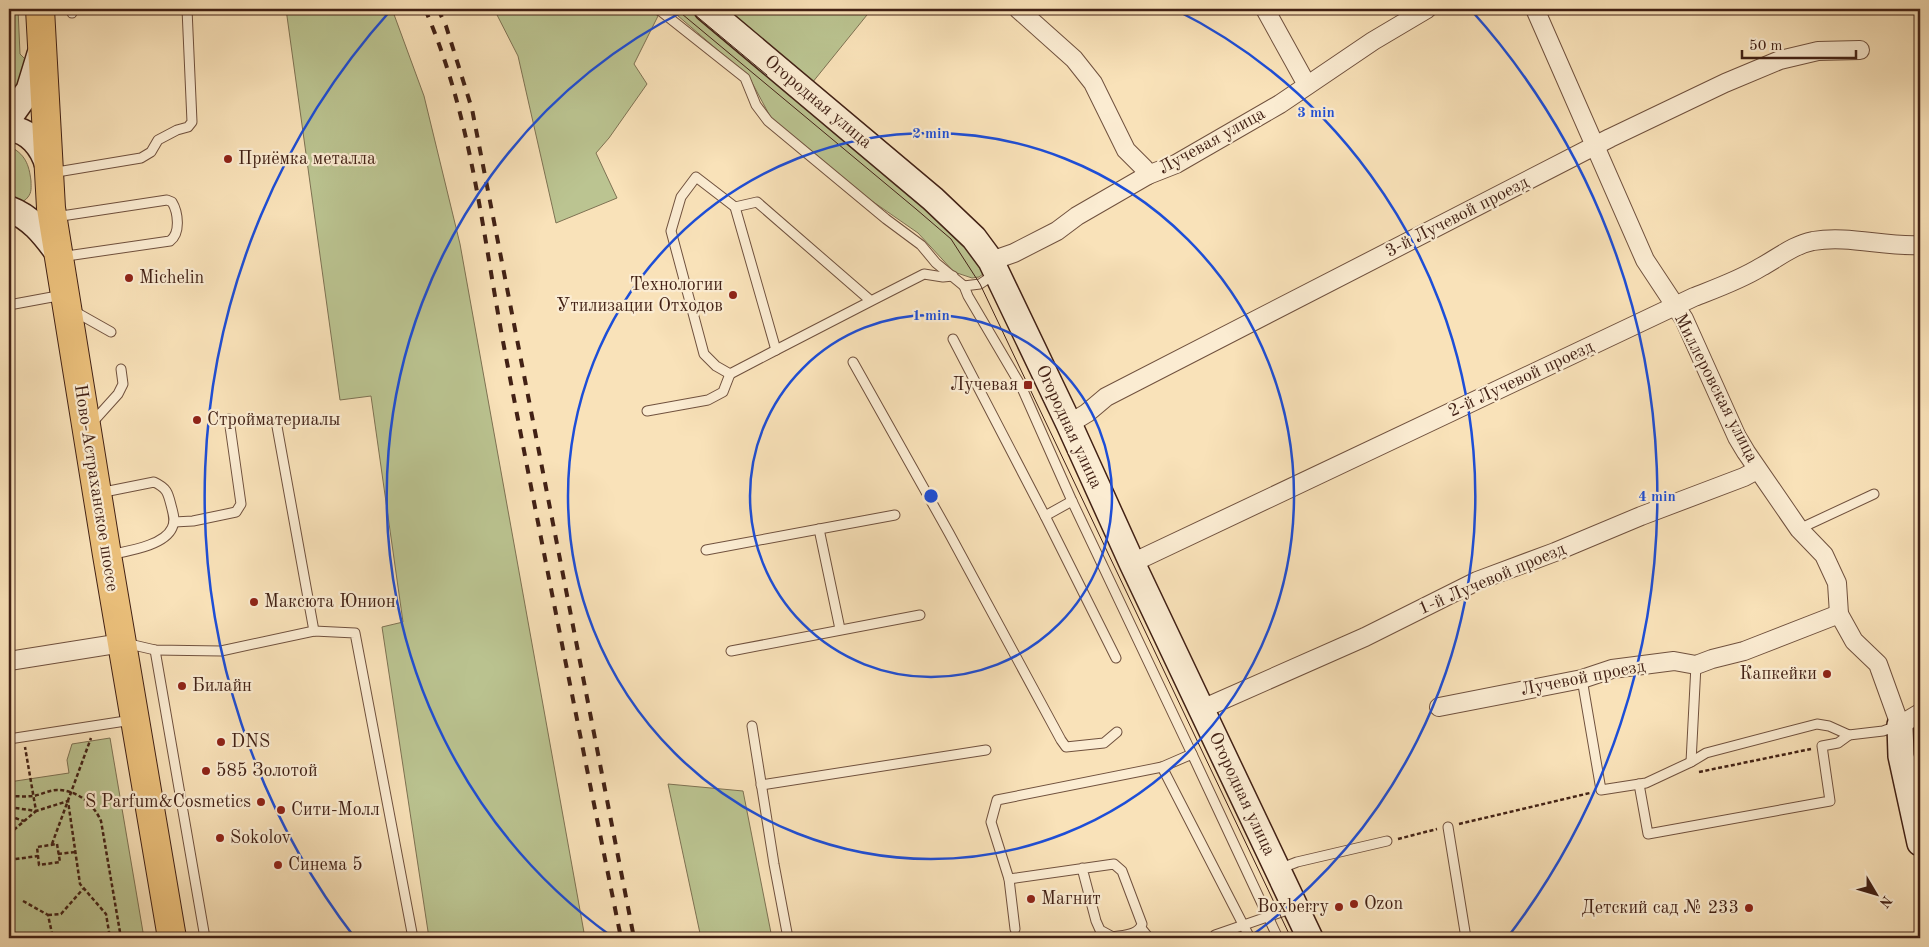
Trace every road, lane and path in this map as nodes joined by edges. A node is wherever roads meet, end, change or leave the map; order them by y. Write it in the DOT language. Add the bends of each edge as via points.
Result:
graph roads {
  1 [pos="40,9"];
  2 [pos="187,9"];
  3 [pos="658,9"];
  4 [pos="707,9"];
  5 [pos="1018,9"];
  6 [pos="1265,9"];
  7 [pos="1427,9"];
  8 [pos="1534,9"];
  9 [pos="41,36"];
  10 [pos="1860,50"];
  11 [pos="1307,85"];
  12 [pos="9,118"];
  13 [pos="9,129"];
  14 [pos="1594,147"];
  15 [pos="48,175"];
  16 [pos="1148,176"];
  17 [pos="735,207"];
  18 [pos="13,211"];
  19 [pos="52,218"];
  20 [pos="1920,245"];
  21 [pos="58,255"];
  22 [pos="994,267"];
  23 [pos="953,276"];
  24 [pos="964,286"];
  25 [pos="65,301"];
  26 [pos="871,301"];
  27 [pos="9,305"];
  28 [pos="1675,306"];
  29 [pos="111,332"];
  30 [pos="953,339"];
  31 [pos="776,350"];
  32 [pos="853,362"];
  33 [pos="121,369"];
  34 [pos="730,374"];
  35 [pos="647,411"];
  36 [pos="229,419"];
  37 [pos="276,421"];
  38 [pos="1069,424"];
  39 [pos="86,430"];
  40 [pos="1758,470"];
  41 [pos="97,494"];
  42 [pos="1874,494"];
  43 [pos="1072,501"];
  44 [pos="895,515"];
  45 [pos="1045,516"];
  46 [pos="174,522"];
  47 [pos="819,529"];
  48 [pos="1799,529"];
  49 [pos="706,550"];
  50 [pos="107,555"];
  51 [pos="1132,563"];
  52 [pos="1838,614"];
  53 [pos="920,615"];
  54 [pos="314,630"];
  55 [pos="840,630"];
  56 [pos="122,643"];
  57 [pos="154,650"];
  58 [pos="730,651"];
  59 [pos="1116,658"];
  60 [pos="9,661"];
  61 [pos="1696,665"];
  62 [pos="1582,679"];
  63 [pos="1439,707"];
  64 [pos="1202,709"];
  65 [pos="1910,719"];
  66 [pos="135,720"];
  67 [pos="96,725"];
  68 [pos="752,726"];
  69 [pos="1117,732"];
  70 [pos="23,736"];
  71 [pos="1849,736"];
  72 [pos="9,739"];
  73 [pos="1822,746"];
  74 [pos="986,750"];
  75 [pos="1192,754"];
  76 [pos="1691,762"];
  77 [pos="1162,767"];
  78 [pos="1695,773"];
  79 [pos="1639,784"];
  80 [pos="761,785"];
  81 [pos="1601,790"];
  82 [pos="71,793"];
  83 [pos="9,796"];
  84 [pos="33,796"];
  85 [pos="68,801"];
  86 [pos="9,807"];
  87 [pos="36,811"];
  88 [pos="9,816"];
  89 [pos="24,822"];
  90 [pos="1448,827"];
  91 [pos="9,834"];
  92 [pos="1387,841"];
  93 [pos="1920,843"];
  94 [pos="52,844"];
  95 [pos="76,852"];
  96 [pos="58,854"];
  97 [pos="38,856"];
  98 [pos="9,860"];
  99 [pos="1082,868"];
  100 [pos="1277,870"];
  101 [pos="1009,879"];
  102 [pos="83,888"];
  103 [pos="23,901"];
  104 [pos="1296,908"];
  105 [pos="48,915"];
  106 [pos="1268,918"];
  107 [pos="1244,925"];
  108 [pos="1141,928"];
  109 [pos="1015,929"];
  110 [pos="1216,935"];
  111 [pos="53,938"];
  112 [pos="110,938"];
  113 [pos="121,938"];
  114 [pos="172,938"];
  115 [pos="205,938"];
  116 [pos="413,938"];
  117 [pos="788,938"];
  118 [pos="1149,938"];
  119 [pos="1250,938"];
  120 [pos="1278,938"];
  121 [pos="1310,938"];
  122 [pos="1466,938"];
  1 -- 9 [label="main road, Ново-Астраханское шоссе"];
  2 -- 15 [label="lane" via="192,122 188,127 158,140 151,152 142,158"];
  3 -- 23 [label="lane" via="745,78 756,105 768,121 921,245"];
  4 -- 22 [label="street, Огородная улица" via="933,199 974,238"];
  5 -- 16 [label="street" via="1074,59 1093,83 1126,150"];
  6 -- 11 [label="street"];
  7 -- 11 [label="street, Лучевая улица"];
  8 -- 14 [label="street, Миллеровская улица"];
  9 -- 12 [label="street" via="40,56 32,82"];
  9 -- 15 [label="main road, Ново-Астраханское шоссе"];
  10 -- 14 [label="street, 3-й Лучевой проезд" via="1818,51 1780,60"];
  11 -- 16 [label="street, Лучевая улица" via="1176,164"];
  13 -- 15 [label="street" via="33,139 45,156"];
  14 -- 28 [label="street, Миллеровская улица" via="1645,260"];
  14 -- 38 [label="street, 3-й Лучевой проезд" via="1106,397"];
  15 -- 18 [label="street" via="46,194 38,203"];
  15 -- 19 [label="main road, Ново-Астраханское шоссе"];
  16 -- 22 [label="street, Лучевая улица"];
  17 -- 26 [label="lane" via="758,202"];
  17 -- 31 [label="lane"];
  17 -- 34 [label="lane" via="696,177 681,197 671,232 704,354"];
  18 -- 21 [label="street" via="34,224"];
  19 -- 21 [label="main road, Ново-Астраханское шоссе"];
  19 -- 21 [label="lane" via="167,200 174,206 177,232 170,241"];
  20 -- 28 [label="street, 2-й Лучевой проезд" via="1851,239 1812,241 1787,251 1729,284"];
  21 -- 25 [label="main road, Ново-Астраханское шоссе"];
  22 -- 24 [label="lane" via="980,284"];
  22 -- 38 [label="street, Огородная улица"];
  23 -- 24 [label="lane"];
  23 -- 26 [label="lane" via="924,274"];
  24 -- 43 [label="lane" via="1021,386"];
  25 -- 27 [label="lane"];
  25 -- 29 [label="lane"];
  25 -- 39 [label="main road, Ново-Астраханское шоссе"];
  26 -- 31 [label="lane"];
  28 -- 40 [label="street, Миллеровская улица" via="1684,319 1737,437"];
  28 -- 51 [label="street, 2-й Лучевой проезд"];
  30 -- 45 [label="lane"];
  31 -- 34 [label="lane"];
  32 -- 69 [label="lane" via="1061,740 1066,747 1104,743"];
  33 -- 39 [label="lane" via="123,384 118,394"];
  34 -- 35 [label="lane" via="723,392 708,400"];
  36 -- 46 [label="lane" via="239,508 236,512"];
  37 -- 54 [label="lane"];
  38 -- 51 [label="street, Огородная улица"];
  39 -- 41 [label="main road, Ново-Астраханское шоссе"];
  40 -- 48 [label="street, Миллеровская улица"];
  40 -- 64 [label="street, 1-й Лучевой проезд" via="1477,581 1365,637"];
  41 -- 46 [label="lane" via="154,482 168,491"];
  41 -- 50 [label="main road, Ново-Астраханское шоссе"];
  42 -- 48 [label="lane"];
  43 -- 45 [label="lane"];
  43 -- 75 [label="lane"];
  44 -- 47 [label="lane"];
  45 -- 59 [label="lane"];
  46 -- 50 [label="lane" via="168,535 160,541"];
  47 -- 49 [label="lane"];
  47 -- 55 [label="lane"];
  48 -- 52 [label="street, Миллеровская улица" via="1824,555 1838,582"];
  50 -- 56 [label="main road, Ново-Астраханское шоссе"];
  51 -- 64 [label="street, Огородная улица"];
  52 -- 61 [label="street, Лучевой проезд" via="1744,651"];
  52 -- 65 [label="street" via="1854,641 1878,664"];
  53 -- 55 [label="lane"];
  54 -- 57 [label="lane" via="221,651"];
  54 -- 116 [label="lane" via="355,633"];
  55 -- 58 [label="lane"];
  56 -- 57 [label="lane"];
  56 -- 60 [label="street"];
  56 -- 66 [label="main road, Ново-Астраханское шоссе"];
  57 -- 115 [label="lane"];
  61 -- 62 [label="street, Лучевой проезд" via="1674,661 1656,663 1612,669"];
  61 -- 76 [label="lane"];
  62 -- 63 [label="street, Лучевой проезд"];
  62 -- 81 [label="lane"];
  64 -- 100 [label="street, Огородная улица"];
  65 -- 71 [label="lane" via="1883,731"];
  65 -- 93 [label="street" via="1901,756"];
  66 -- 67 [label="lane"];
  66 -- 114 [label="main road, Ново-Астраханское шоссе"];
  67 -- 70 [label="lane"];
  67 -- 82 [label="path"];
  68 -- 80 [label="lane"];
  70 -- 72 [label="lane"];
  70 -- 84 [label="path"];
  71 -- 73 [label="lane" via="1838,743"];
  71 -- 76 [label="lane" via="1830,726 1817,724 1706,753"];
  73 -- 78 [label="path"];
  73 -- 79 [label="lane" via="1830,801 1648,834"];
  74 -- 80 [label="lane"];
  75 -- 77 [label="lane"];
  75 -- 106 [label="lane"];
  76 -- 79 [label="lane"];
  77 -- 101 [label="lane" via="996,800 991,822"];
  77 -- 107 [label="lane"];
  79 -- 81 [label="lane"];
  80 -- 117 [label="lane"];
  81 -- 90 [label="path"];
  82 -- 84 [label="path" via="58,790"];
  82 -- 85 [label="path"];
  82 -- 113 [label="path" via="87,800 101,821"];
  83 -- 84 [label="path"];
  84 -- 87 [label="path"];
  85 -- 87 [label="path"];
  85 -- 94 [label="path"];
  85 -- 95 [label="path"];
  86 -- 87 [label="path"];
  87 -- 89 [label="path"];
  88 -- 89 [label="path"];
  89 -- 91 [label="path"];
  90 -- 92 [label="path"];
  90 -- 122 [label="lane"];
  92 -- 100 [label="lane" via="1297,862"];
  94 -- 96 [label="path" via="57,844"];
  94 -- 97 [label="path" via="37,847"];
  95 -- 96 [label="path"];
  95 -- 102 [label="path"];
  96 -- 97 [label="path" via="60,862 39,865"];
  97 -- 98 [label="path"];
  99 -- 101 [label="lane"];
  99 -- 108 [label="lane" via="1109,864 1119,867"];
  99 -- 108 [label="lane" via="1100,930 1113,937 1137,932"];
  100 -- 104 [label="street, Огородная улица"];
  101 -- 109 [label="lane"];
  102 -- 105 [label="path" via="61,914"];
  102 -- 112 [label="path" via="106,914"];
  103 -- 105 [label="path"];
  104 -- 106 [label="lane"];
  104 -- 121 [label="street, Огородная улица"];
  105 -- 111 [label="path"];
  106 -- 107 [label="lane"];
  106 -- 120 [label="lane"];
  107 -- 110 [label="lane"];
  107 -- 119 [label="lane"];
  108 -- 118 [label="lane"];
}
